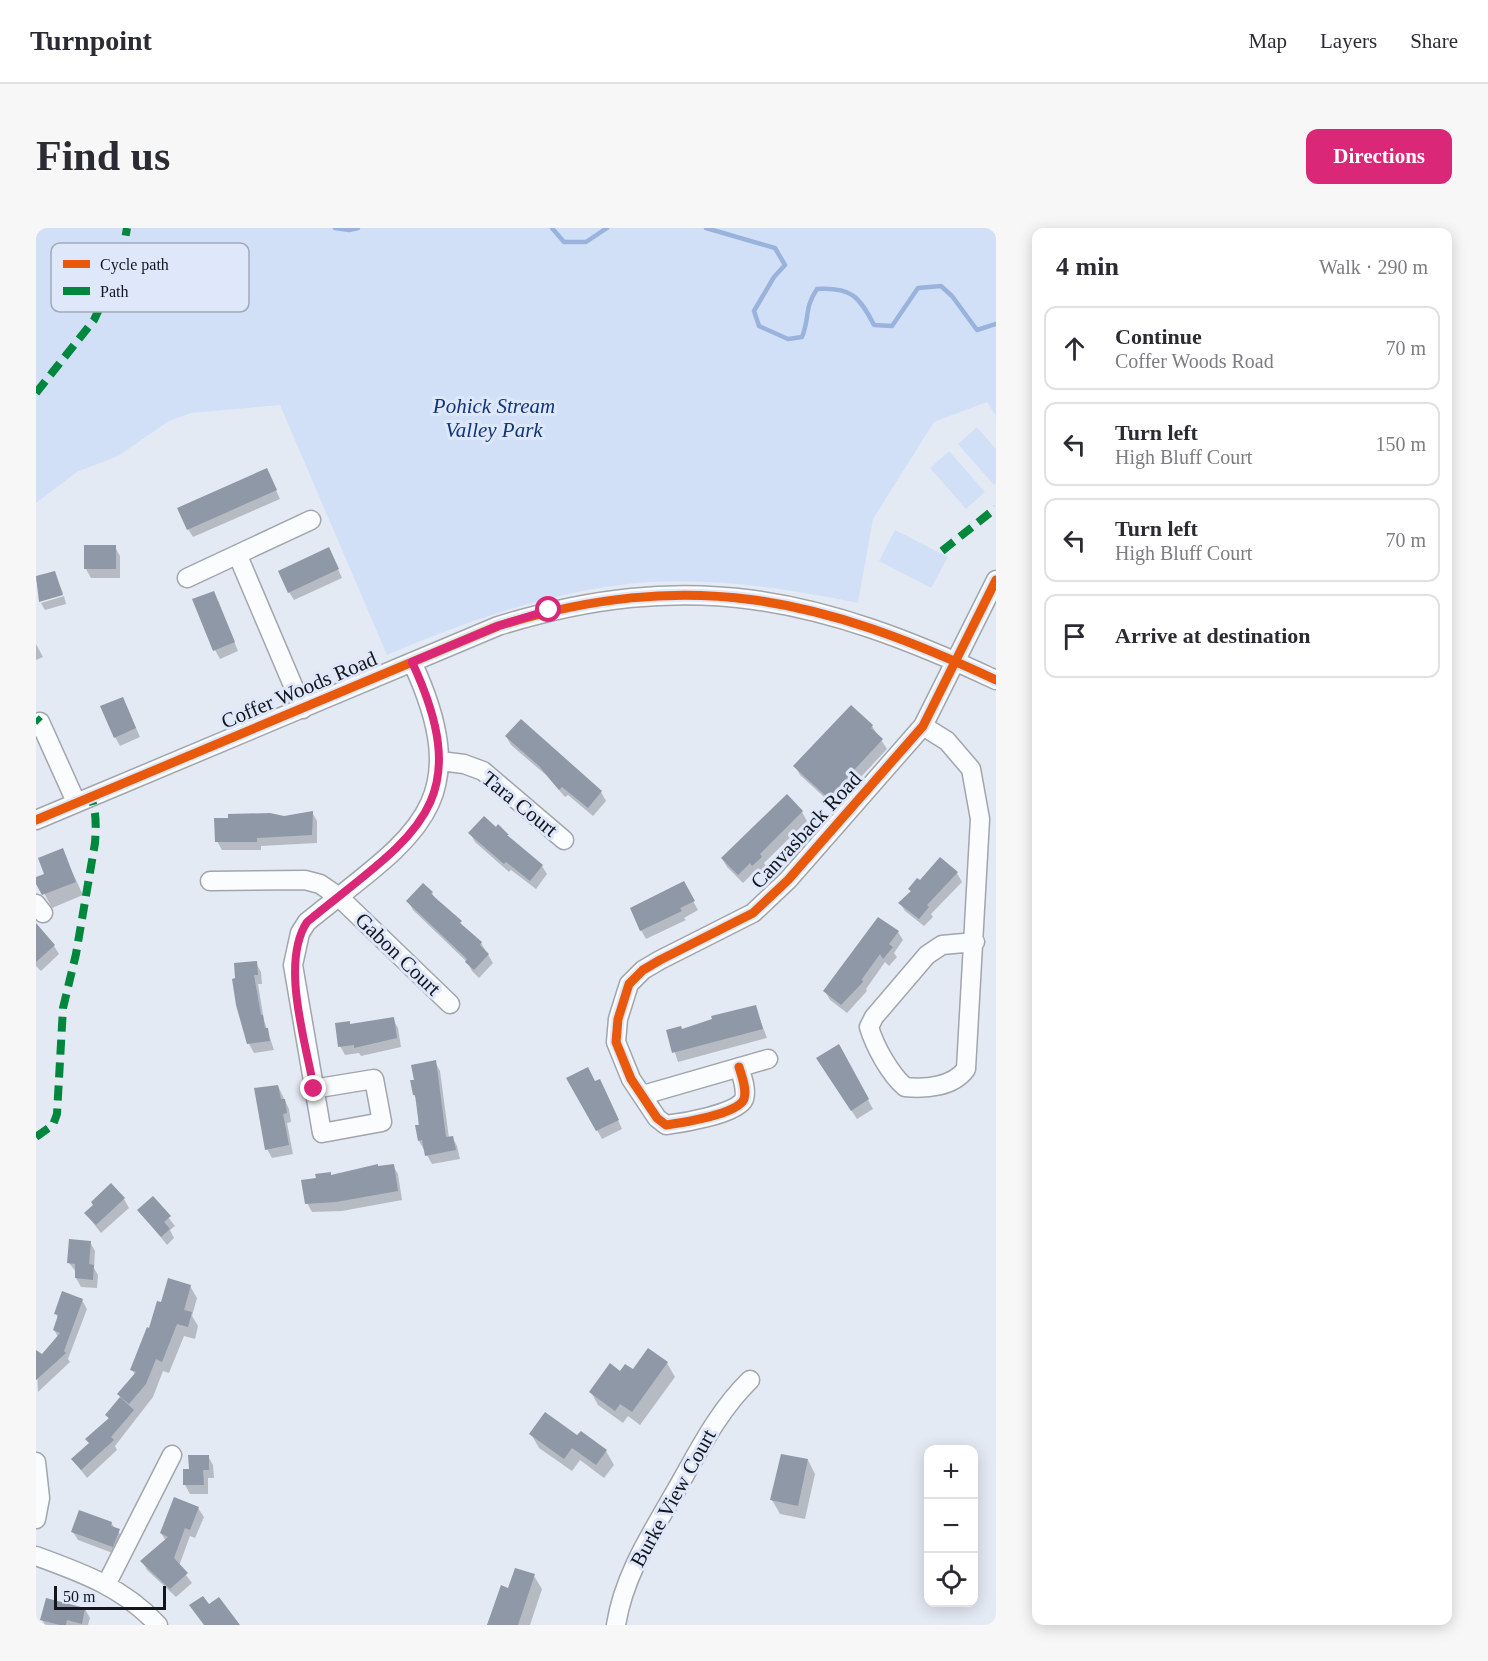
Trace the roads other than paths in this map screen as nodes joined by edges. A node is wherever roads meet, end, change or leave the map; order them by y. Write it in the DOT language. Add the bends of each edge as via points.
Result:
graph roads {
  1 [pos="311,520"];
  2 [pos="238,555"];
  3 [pos="187,578"];
  4 [pos="996,580"];
  5 [pos="954,660"];
  6 [pos="412,662"];
  7 [pos="996,680"];
  8 [pos="303,709"];
  9 [pos="38,725"];
  10 [pos="923,726"];
  11 [pos="440,761"];
  12 [pos="76,801"];
  13 [pos="988,819"];
  14 [pos="36,820"];
  15 [pos="564,840"];
  16 [pos="210,881"];
  17 [pos="339,897"];
  18 [pos="975,942"];
  19 [pos="450,1004"];
  20 [pos="768,1059"];
  21 [pos="739,1068"];
  22 [pos="314,1089"];
  23 [pos="643,1095"];
  24 [pos="750,1380"];
  25 [pos="172,1455"];
  26 [pos="36,1462"];
  27 [pos="36,1519"];
  28 [pos="36,1556"];
  29 [pos="107,1584"];
  30 [pos="158,1625"];
  31 [pos="616,1625"];
  1 -- 2 [label="street"];
  2 -- 3 [label="street"];
  2 -- 8 [label="street"];
  4 -- 5 [label="street, Canvasback Road"];
  5 -- 6 [label="street, Coffer Woods Road" via="855,622 801,608 756,599 690,594 605,600 549,610 498,626"];
  5 -- 7 [label="street, Coffer Woods Road"];
  5 -- 10 [label="street, Canvasback Road"];
  6 -- 8 [label="street, Coffer Woods Road"];
  6 -- 11 [label="street" via="435,721"];
  8 -- 12 [label="street, Coffer Woods Road"];
  9 -- 12 [label="street"];
  10 -- 13 [label="street" via="947,741 971,769"];
  10 -- 23 [label="street, Canvasback Road" via="788,880 753,913 660,960 630,984 618,1019 616,1042 631,1079"];
  11 -- 15 [label="street, Tara Court" via="483,771"];
  11 -- 17 [label="street" via="427,813 416,829 394,854"];
  12 -- 14 [label="street, Coffer Woods Road"];
  13 -- 18 [label="street"];
  16 -- 17 [label="street, Gabon Court" via="305,880 321,884"];
  17 -- 19 [label="street, Gabon Court"];
  17 -- 22 [label="street" via="307,922 295,949 296,988"];
  18 -- 18 [label="street" via="966,1069 950,1083 905,1087 869,1027 927,955 942,945"];
  20 -- 21 [label="street"];
  21 -- 23 [label="street"];
  21 -- 23 [label="street, Canvasback Road" via="745,1092 743,1102 735,1110 666,1125"];
  24 -- 31 [label="street, Burke View Court" via="723,1412 643,1550 624,1592"];
  25 -- 29 [label="street"];
  26 -- 27 [label="street" via="40,1498"];
  28 -- 29 [label="street"];
  29 -- 30 [label="street" via="141,1606"];
}
